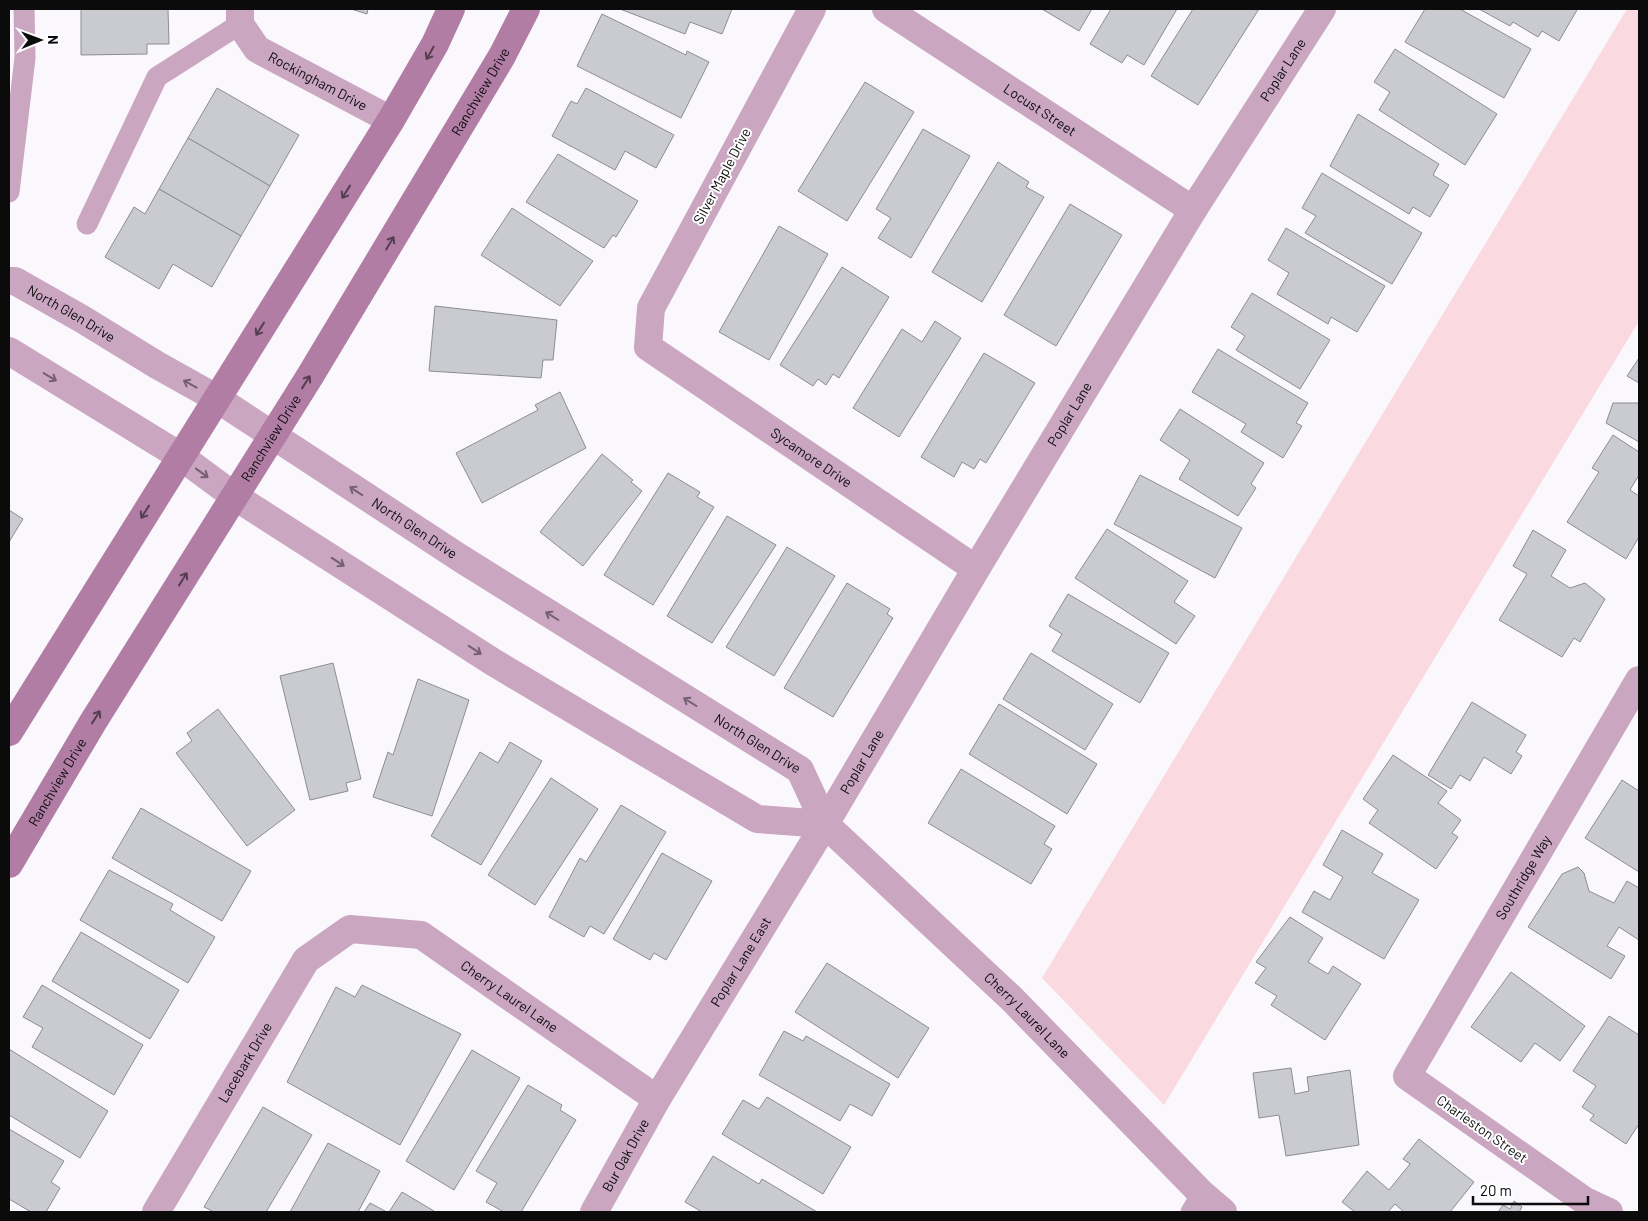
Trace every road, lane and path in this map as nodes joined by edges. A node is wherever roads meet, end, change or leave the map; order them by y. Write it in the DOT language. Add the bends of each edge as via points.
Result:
graph roads {
  1 [pos="24,9"];
  2 [pos="451,9"];
  3 [pos="526,9"];
  4 [pos="812,9"];
  5 [pos="886,9"];
  6 [pos="1322,9"];
  7 [pos="240,17"];
  8 [pos="391,120"];
  9 [pos="9,192"];
  10 [pos="1193,210"];
  11 [pos="87,224"];
  12 [pos="9,281"];
  13 [pos="648,347"];
  14 [pos="9,351"];
  15 [pos="216,398"];
  16 [pos="273,436"];
  17 [pos="180,456"];
  18 [pos="234,496"];
  19 [pos="976,568"];
  20 [pos="1639,680"];
  21 [pos="9,732"];
  22 [pos="825,824"];
  23 [pos="9,864"];
  24 [pos="350,929"];
  25 [pos="1407,1076"];
  26 [pos="658,1099"];
  27 [pos="1196,1203"];
  28 [pos="156,1212"];
  29 [pos="594,1212"];
  30 [pos="1223,1212"];
  31 [pos="1609,1212"];
  1 -- 9 [label="lane" via="25,58"];
  2 -- 8 [label="street, one-way" via="435,44"];
  16 -- 3 [label="street, Ranchview Drive, one-way" via="502,56"];
  4 -- 13 [label="street, Silver Maple Drive" via="651,308"];
  5 -- 10 [label="street, Locust Street"];
  6 -- 10 [label="street, Poplar Lane"];
  7 -- 8 [label="street, Rockingham Drive" via="257,49"];
  7 -- 11 [label="lane" via="157,77"];
  8 -- 15 [label="street, one-way"];
  10 -- 19 [label="street, Poplar Lane"];
  15 -- 12 [label="street, North Glen Drive, one-way" via="15,281"];
  13 -- 19 [label="street, Sycamore Drive"];
  14 -- 17 [label="street, one-way"];
  15 -- 16 [label="street, North Glen Drive"];
  15 -- 17 [label="street"];
  16 -- 18 [label="street, Ranchview Drive"];
  22 -- 16 [label="street, North Glen Drive, one-way" via="800,770 460,558"];
  17 -- 18 [label="street, one-way"];
  17 -- 21 [label="street, one-way"];
  18 -- 22 [label="street, one-way" via="494,662 757,820"];
  23 -- 18 [label="street, Ranchview Drive, one-way"];
  19 -- 22 [label="street, Poplar Lane"];
  20 -- 25 [label="street, Southridge Way"];
  22 -- 26 [label="street, Poplar Lane East"];
  22 -- 27 [label="street, Cherry Laurel Lane" via="1012,999"];
  24 -- 26 [label="street, Cherry Laurel Lane" via="421,935"];
  24 -- 28 [label="street, Lacebark Drive" via="306,960"];
  25 -- 31 [label="street, Charleston Street" via="1585,1201"];
  26 -- 29 [label="street, Bur Oak Drive"];
  27 -- 30 [label="street, Cherry Laurel Lane"];
}
